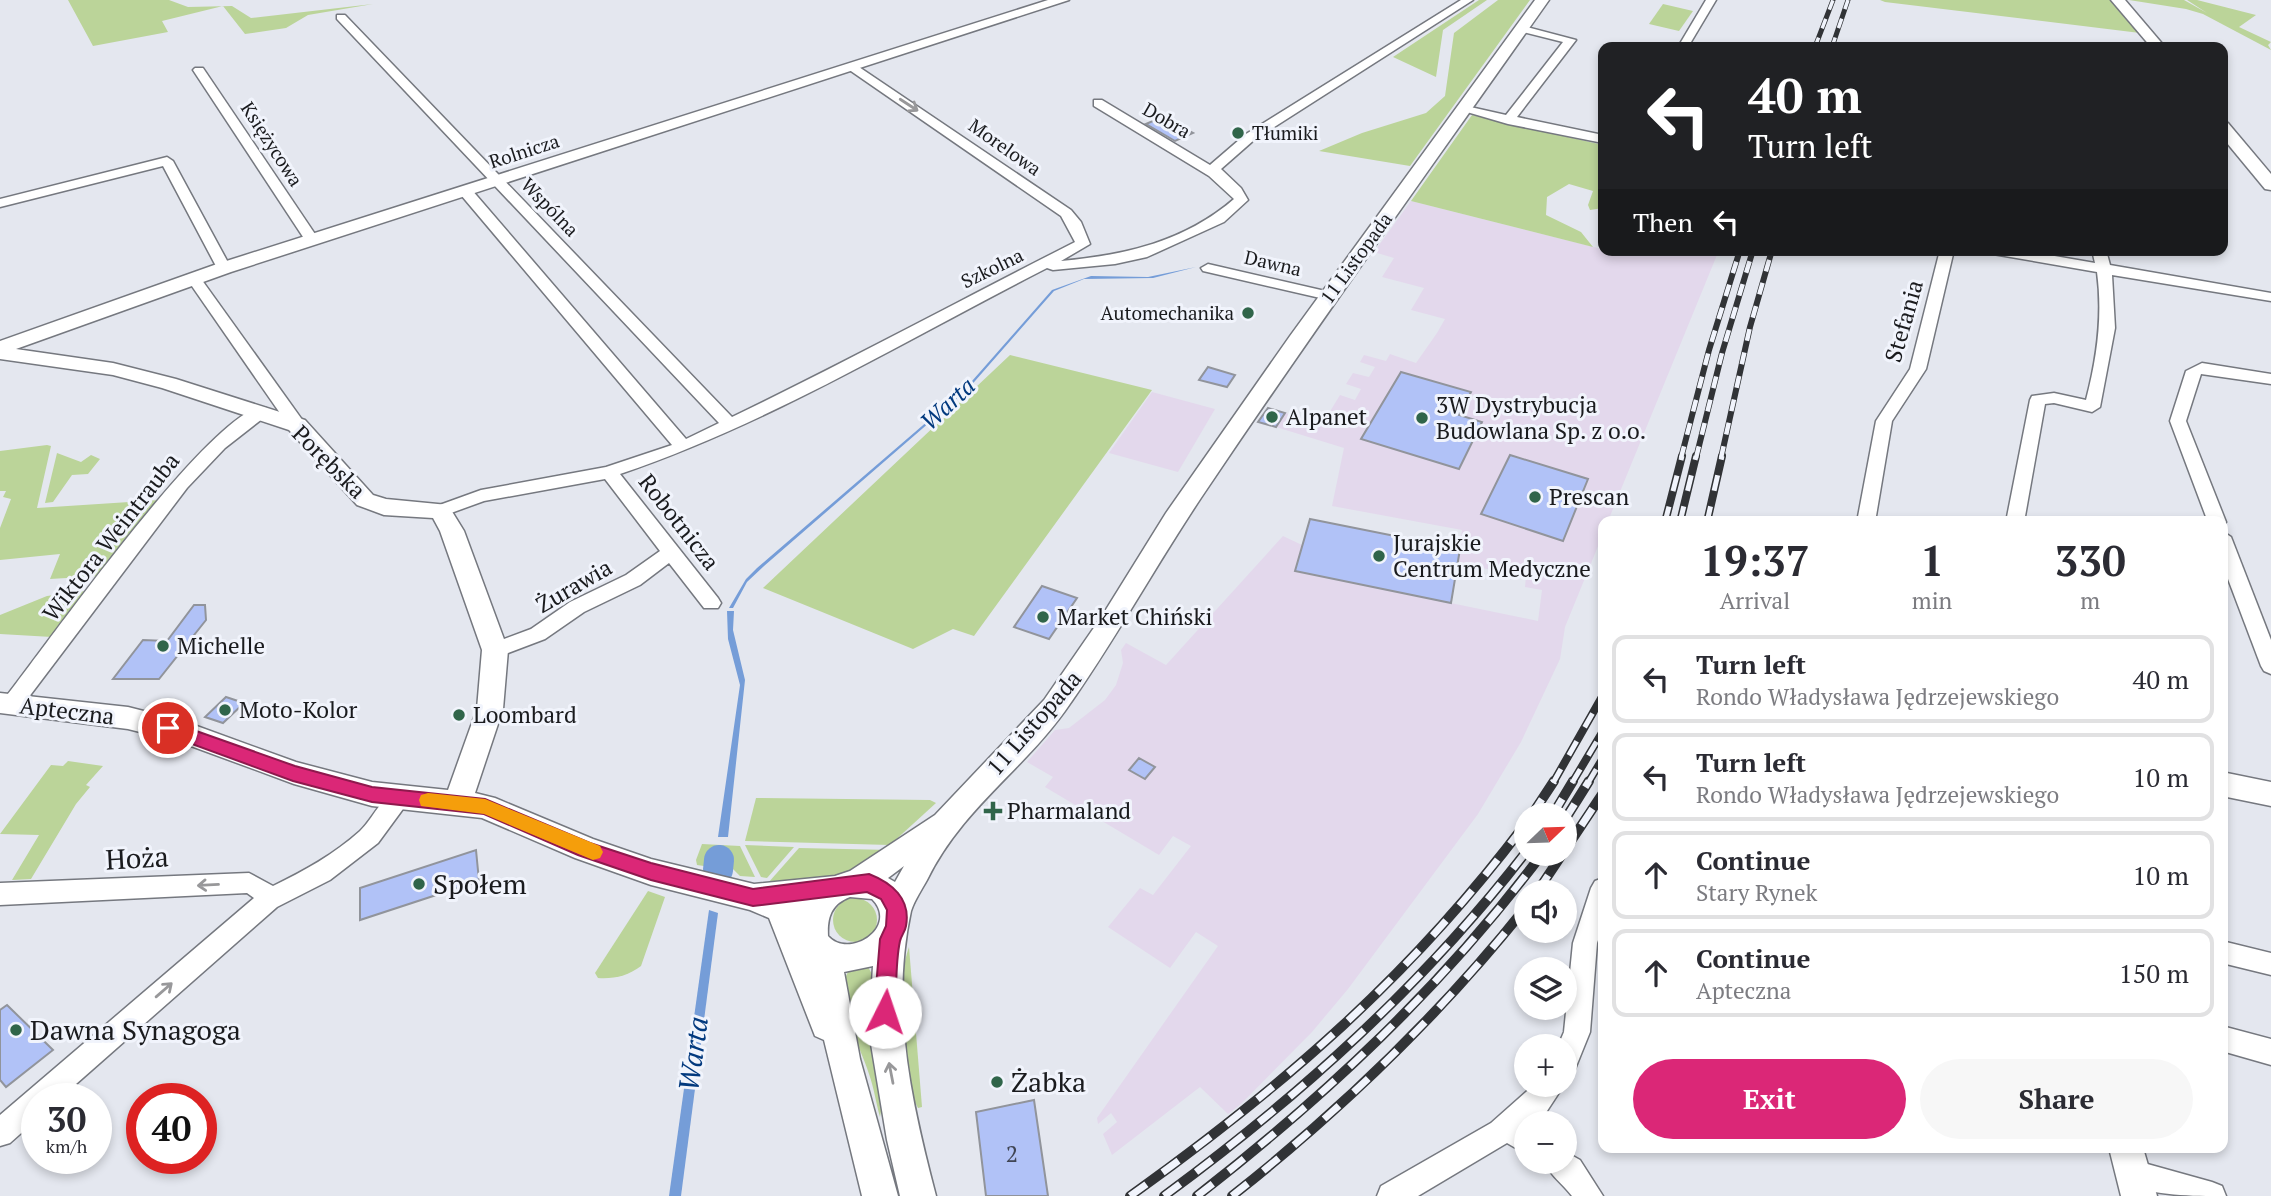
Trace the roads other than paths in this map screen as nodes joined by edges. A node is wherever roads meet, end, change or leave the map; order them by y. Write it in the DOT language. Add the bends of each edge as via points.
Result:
graph roads {
  1 [pos="1062,0"];
  2 [pos="1468,0"];
  3 [pos="1542,0"];
  4 [pos="1711,0"];
  5 [pos="2118,0"];
  6 [pos="341,17"];
  7 [pos="1523,29"];
  8 [pos="1686,42"];
  9 [pos="2154,42"];
  10 [pos="852,67"];
  11 [pos="199,70"];
  12 [pos="1098,103"];
  13 [pos="1465,110"];
  14 [pos="1508,120"];
  15 [pos="2228,133"];
  16 [pos="1598,138"];
  17 [pos="1214,173"];
  18 [pos="499,181"];
  19 [pos="2271,185"];
  20 [pos="466,192"];
  21 [pos="0,204"];
  22 [pos="312,240"];
  23 [pos="1946,256"];
  24 [pos="2027,256"];
  25 [pos="2101,256"];
  26 [pos="1042,267"];
  27 [pos="224,268"];
  28 [pos="1208,268"];
  29 [pos="2105,270"];
  30 [pos="194,279"];
  31 [pos="1329,296"];
  32 [pos="2271,297"];
  33 [pos="0,351"];
  34 [pos="2271,379"];
  35 [pos="260,412"];
  36 [pos="297,425"];
  37 [pos="731,425"];
  38 [pos="683,447"];
  39 [pos="609,472"];
  40 [pos="440,511"];
  41 [pos="1867,516"];
  42 [pos="2016,516"];
  43 [pos="2215,516"];
  44 [pos="671,552"];
  45 [pos="2228,553"];
  46 [pos="711,603"];
  47 [pos="495,650"];
  48 [pos="2271,666"];
  49 [pos="6,704"];
  50 [pos="2228,785"];
  51 [pos="2271,794"];
  52 [pos="400,798"];
  53 [pos="457,803"];
  54 [pos="950,816"];
  55 [pos="847,885"];
  56 [pos="0,894"];
  57 [pos="269,900"];
  58 [pos="757,900"];
  59 [pos="1598,903"];
  60 [pos="812,922"];
  61 [pos="893,924"];
  62 [pos="825,953"];
  63 [pos="2228,953"];
  64 [pos="2271,964"];
  65 [pos="1576,1034"];
  66 [pos="2228,1040"];
  67 [pos="2271,1052"];
  68 [pos="844,1059"];
  69 [pos="58,1083"];
  70 [pos="21,1115"];
  71 [pos="0,1133"];
  72 [pos="1514,1135"];
  73 [pos="904,1140"];
  74 [pos="870,1153"];
  75 [pos="2133,1173"];
  76 [pos="1573,1174"];
  77 [pos="880,1196"];
  78 [pos="918,1196"];
  79 [pos="1391,1196"];
  80 [pos="1589,1196"];
  81 [pos="2212,1196"];
  1 -- 10 [label="street, Rolnicza"];
  2 -- 17 [label="street" via="1250,136"];
  3 -- 7 [label="street, 11 Listopada"];
  4 -- 8 [label="street"];
  5 -- 9 [label="street"];
  6 -- 18 [label="street, Wspólna"];
  7 -- 13 [label="street, 11 Listopada"];
  7 -- 14 [label="street" via="1570,40"];
  10 -- 18 [label="street, Rolnicza"];
  10 -- 26 [label="street, Morelowa, one-way" via="1066,213 1083,244"];
  11 -- 22 [label="street, Księżycowa"];
  12 -- 17 [label="street, Dobra"];
  13 -- 14 [label="street"];
  13 -- 31 [label="street, 11 Listopada"];
  14 -- 16 [label="street"];
  15 -- 19 [label="street"];
  17 -- 26 [label="street, Szkolna" via="1241,200 1219,219 1142,254"];
  18 -- 20 [label="street, Rolnicza"];
  18 -- 37 [label="street, Wspólna"];
  20 -- 22 [label="street, Rolnicza"];
  20 -- 38 [label="street"];
  21 -- 27 [label="street" via="167,161"];
  22 -- 27 [label="street, Rolnicza"];
  23 -- 41 [label="street, Stefania" via="1918,369 1884,421"];
  24 -- 29 [label="street"];
  25 -- 29 [label="street"];
  26 -- 37 [label="street, Szkolna"];
  27 -- 30 [label="street, Rolnicza"];
  28 -- 31 [label="street, Dawna"];
  29 -- 32 [label="street"];
  29 -- 42 [label="street" via="2110,309 2092,407 2054,398 2038,400"];
  30 -- 33 [label="street, Rolnicza"];
  30 -- 36 [label="street"];
  31 -- 54 [label="street, 11 Listopada" via="1173,522 1053,707"];
  33 -- 35 [label="street, Porębska" via="113,369"];
  34 -- 43 [label="street" via="2202,368 2194,371 2178,421"];
  35 -- 36 [label="street, Porębska"];
  35 -- 49 [label="street, Wiktora Weintrauba" via="209,453 181,484"];
  36 -- 40 [label="street, Porębska" via="365,500 384,507"];
  37 -- 38 [label="street, Szkolna"];
  38 -- 39 [label="street, Szkolna"];
  39 -- 40 [label="street, Szkolna" via="481,496"];
  39 -- 44 [label="street, Robotnicza"];
  40 -- 47 [label="street" via="452,531"];
  44 -- 46 [label="street, Robotnicza"];
  44 -- 47 [label="street, Żurawia" via="633,580 577,607 538,635"];
  45 -- 48 [label="street"];
  47 -- 53 [label="street" via="494,695"];
  49 -- 52 [label="street, Apteczna" via="153,724 293,773"];
  50 -- 51 [label="street"];
  52 -- 53 [label="street, Apteczna"];
  52 -- 57 [label="street" via="370,836 344,858"];
  53 -- 58 [label="street, Apteczna" via="485,806 585,849"];
  54 -- 55 [label="street, 11 Listopada"];
  54 -- 61 [label="street, 11 Listopada" via="925,854"];
  55 -- 58 [label="street"];
  55 -- 60 [label="street" via="825,897"];
  55 -- 61 [label="street" via="878,886 888,893"];
  57 -- 56 [label="street, Hoża, one-way" via="249,883"];
  69 -- 57 [label="street, one-way"];
  58 -- 60 [label="street"];
  58 -- 68 [label="street" via="813,994"];
  59 -- 65 [label="street" via="1585,943"];
  60 -- 62 [label="street" via="816,944"];
  61 -- 62 [label="street" via="880,949 859,958 837,959"];
  73 -- 61 [label="street, one-way" via="885,1032"];
  62 -- 68 [label="street"];
  63 -- 64 [label="street"];
  66 -- 67 [label="street"];
  68 -- 74 [label="street"];
  70 -- 71 [label="street"];
  72 -- 79 [label="street"];
  73 -- 74 [label="street"];
  73 -- 78 [label="street"];
  74 -- 77 [label="street"];
  75 -- 81 [label="street"];
  76 -- 80 [label="street"];
}
